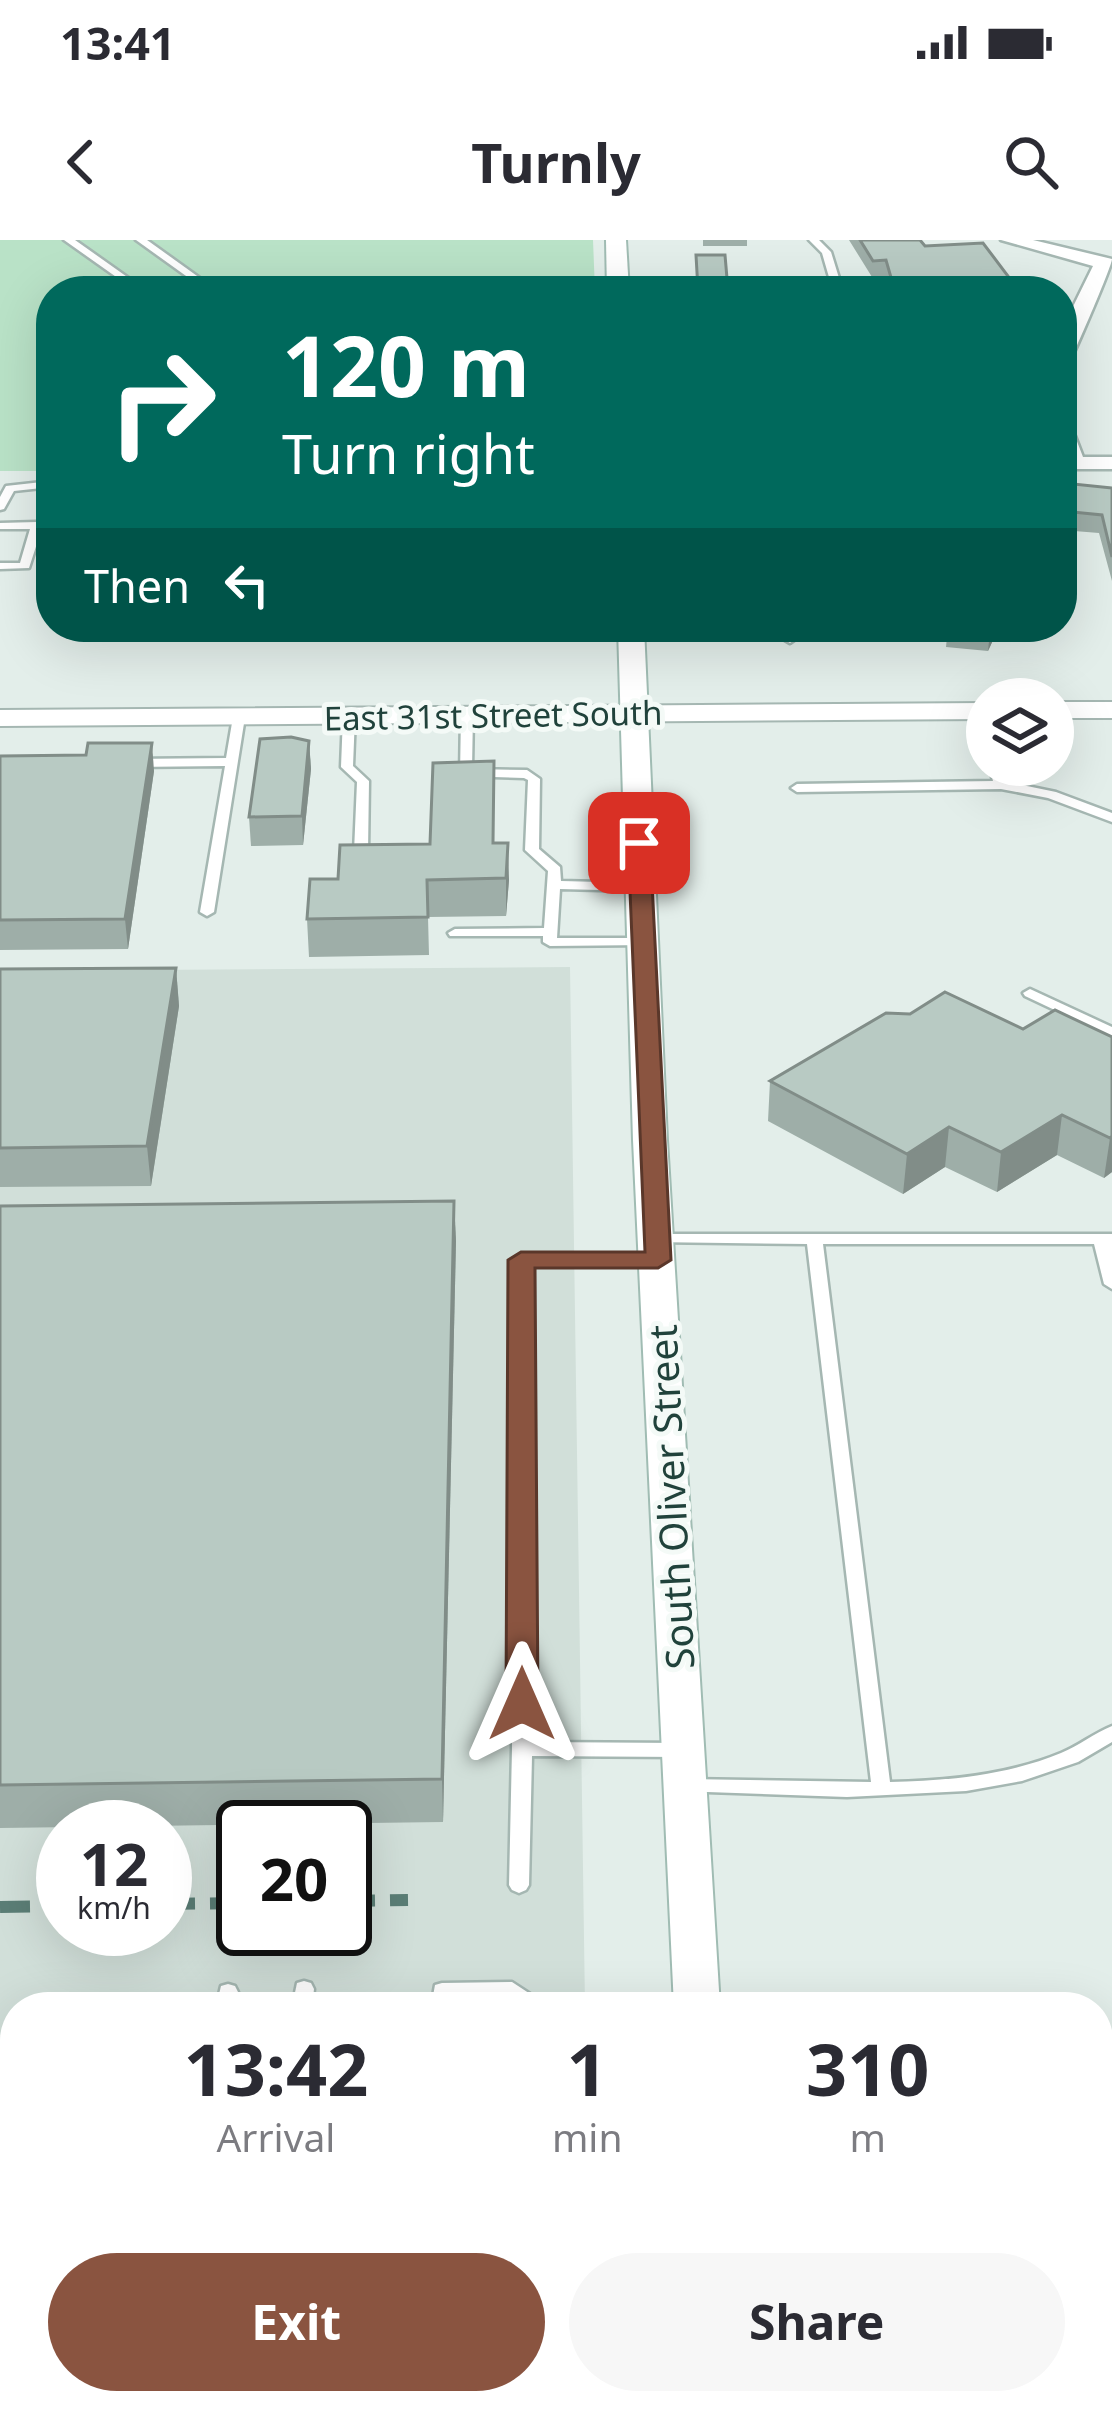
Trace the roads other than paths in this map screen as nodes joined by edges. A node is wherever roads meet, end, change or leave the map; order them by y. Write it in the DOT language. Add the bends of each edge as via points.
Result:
graph roads {
  1 [pos="69,240"];
  2 [pos="141,240"];
  3 [pos="616,240"];
  4 [pos="814,240"];
  5 [pos="1013,240"];
  6 [pos="1108,265"];
  7 [pos="121,276"];
  8 [pos="192,276"];
  9 [pos="617,276"];
  10 [pos="833,276"];
  11 [pos="1077,316"];
  12 [pos="1077,462"];
  13 [pos="1112,464"];
  14 [pos="36,485"];
  15 [pos="0,506"];
  16 [pos="36,525"];
  17 [pos="0,526"];
  18 [pos="36,528"];
  19 [pos="0,566"];
  20 [pos="632,642"];
  21 [pos="1074,710"];
  22 [pos="1112,710"];
  23 [pos="634,713"];
  24 [pos="467,714"];
  25 [pos="350,716"];
  26 [pos="239,717"];
  27 [pos="0,718"];
  28 [pos="966,720"];
  29 [pos="232,762"];
  30 [pos="116,763"];
  31 [pos="966,786"];
  32 [pos="1005,786"];
  33 [pos="797,788"];
  34 [pos="1112,818"];
  35 [pos="361,852"];
  36 [pos="552,885"];
  37 [pos="640,887"];
  38 [pos="207,912"];
  39 [pos="550,932"];
  40 [pos="455,933"];
  41 [pos="643,942"];
  42 [pos="1030,993"];
  43 [pos="1112,1033"];
  44 [pos="814,1239"];
  45 [pos="1106,1239"];
  46 [pos="658,1250"];
  47 [pos="1112,1284"];
  48 [pos="1112,1733"];
  49 [pos="522,1749"];
  50 [pos="684,1768"];
  51 [pos="881,1787"];
  52 [pos="519,1885"];
  53 [pos="442,1992"];
  54 [pos="515,1992"];
  55 [pos="696,1992"];
  1 -- 7 [label="lane"];
  2 -- 8 [label="lane"];
  3 -- 9 [label="main road"];
  4 -- 10 [label="lane"];
  5 -- 6 [label="street"];
  6 -- 11 [label="street"];
  12 -- 13 [label="street"];
  14 -- 15 [label="lane" via="10,488"];
  16 -- 17 [label="lane"];
  18 -- 19 [label="lane" via="25,566"];
  20 -- 23 [label="main road, South Oliver Street"];
  21 -- 22 [label="main road"];
  23 -- 24 [label="main road, East 31st Street South"];
  23 -- 28 [label="main road, East 31st Street South"];
  23 -- 37 [label="main road, South Oliver Street"];
  24 -- 25 [label="main road, East 31st Street South"];
  24 -- 36 [label="lane" via="465,773 534,778 532,850 555,870"];
  25 -- 26 [label="main road, East 31st Street South"];
  25 -- 35 [label="lane" via="347,767 363,782"];
  26 -- 27 [label="main road, East 31st Street South"];
  26 -- 29 [label="lane"];
  29 -- 30 [label="lane"];
  29 -- 38 [label="lane"];
  31 -- 33 [label="lane"];
  32 -- 34 [label="lane"];
  36 -- 37 [label="lane"];
  36 -- 39 [label="lane"];
  37 -- 41 [label="main road, South Oliver Street"];
  39 -- 40 [label="lane"];
  39 -- 41 [label="lane" via="550,942"];
  41 -- 46 [label="main road, South Oliver Street"];
  42 -- 43 [label="lane"];
  44 -- 45 [label="lane"];
  44 -- 46 [label="lane"];
  44 -- 51 [label="lane"];
  45 -- 47 [label="lane"];
  46 -- 49 [label="lane" via="521,1260"];
  46 -- 50 [label="main road, South Oliver Street"];
  48 -- 51 [label="lane" via="1037,1769 971,1784"];
  49 -- 50 [label="lane"];
  49 -- 52 [label="lane"];
  50 -- 51 [label="lane"];
  50 -- 55 [label="main road, South Oliver Street"];
  53 -- 54 [label="lane"];
}
